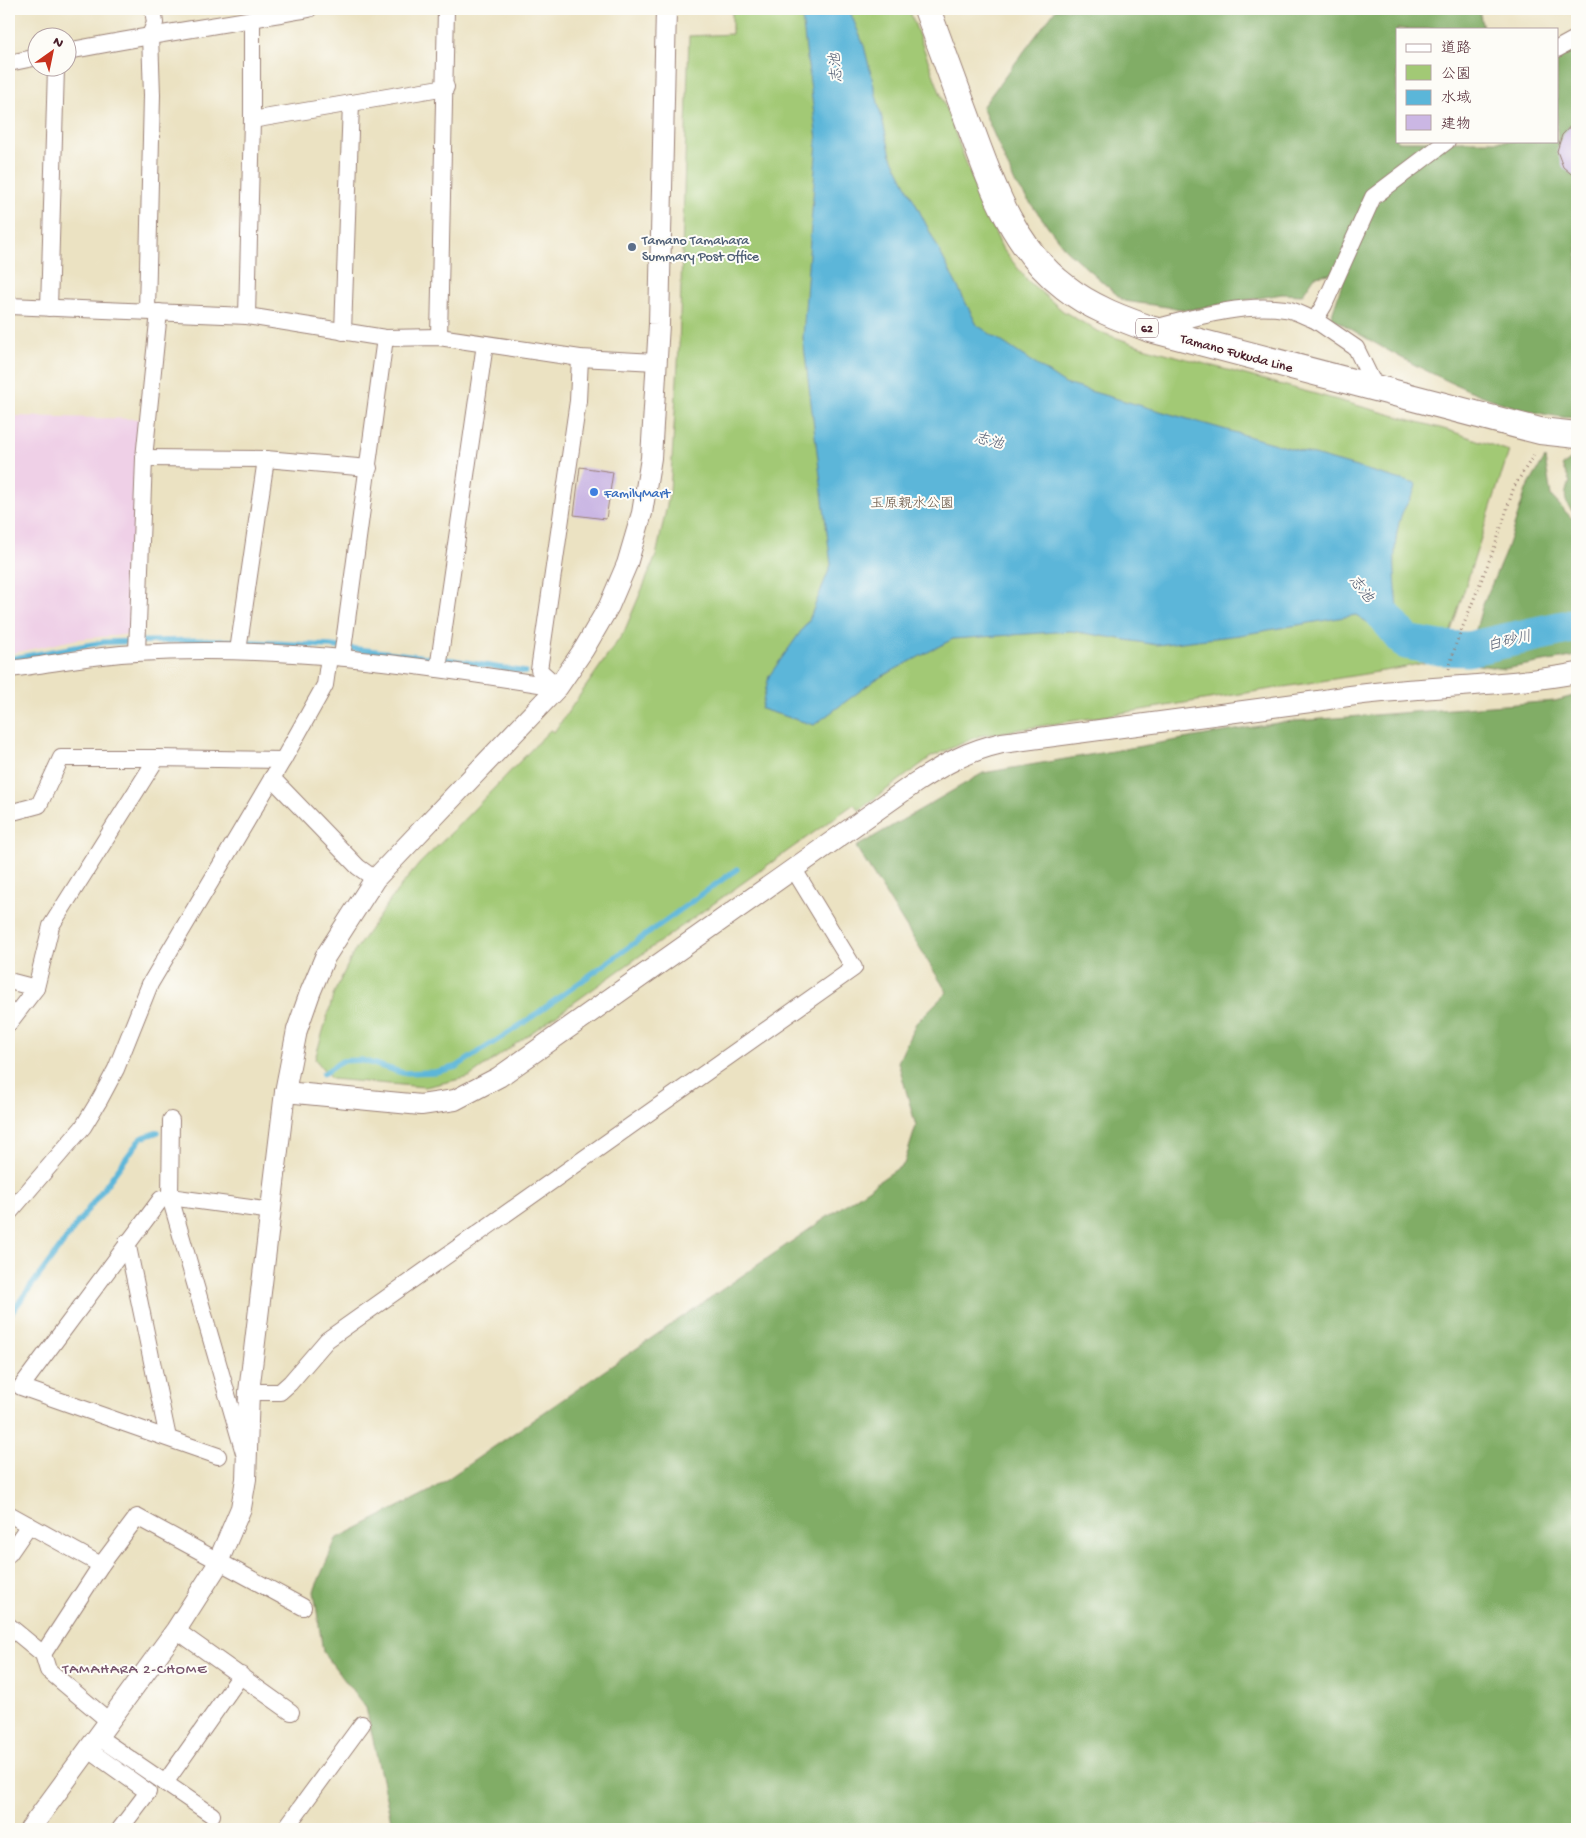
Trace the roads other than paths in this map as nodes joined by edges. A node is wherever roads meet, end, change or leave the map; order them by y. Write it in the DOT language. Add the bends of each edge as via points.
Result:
graph roads {
  1 [pos="153,9"];
  2 [pos="309,9"];
  3 [pos="446,9"];
  4 [pos="666,9"];
  5 [pos="927,9"];
  6 [pos="257,16"];
  7 [pos="150,35"];
  8 [pos="1577,38"];
  9 [pos="1558,48"];
  10 [pos="78,49"];
  11 [pos="28,59"];
  12 [pos="9,63"];
  13 [pos="56,78"];
  14 [pos="446,87"];
  15 [pos="352,103"];
  16 [pos="252,120"];
  17 [pos="1446,142"];
  18 [pos="9,306"];
  19 [pos="49,308"];
  20 [pos="153,311"];
  21 [pos="247,316"];
  22 [pos="1314,320"];
  23 [pos="1150,329"];
  24 [pos="344,332"];
  25 [pos="439,337"];
  26 [pos="386,338"];
  27 [pos="485,344"];
  28 [pos="580,358"];
  29 [pos="656,362"];
  30 [pos="1376,389"];
  31 [pos="1577,434"];
  32 [pos="144,458"];
  33 [pos="266,459"];
  34 [pos="369,468"];
  35 [pos="239,644"];
  36 [pos="137,645"];
  37 [pos="339,652"];
  38 [pos="439,662"];
  39 [pos="9,669"];
  40 [pos="1577,673"];
  41 [pos="558,687"];
  42 [pos="157,758"];
  43 [pos="283,760"];
  44 [pos="272,778"];
  45 [pos="9,813"];
  46 [pos="793,868"];
  47 [pos="375,879"];
  48 [pos="9,981"];
  49 [pos="36,988"];
  50 [pos="9,1023"];
  51 [pos="285,1092"];
  52 [pos="171,1120"];
  53 [pos="170,1197"];
  54 [pos="272,1210"];
  55 [pos="9,1213"];
  56 [pos="127,1242"];
  57 [pos="249,1392"];
  58 [pos="168,1438"];
  59 [pos="218,1456"];
  60 [pos="247,1464"];
  61 [pos="9,1514"];
  62 [pos="28,1525"];
  63 [pos="9,1554"];
  64 [pos="218,1561"];
  65 [pos="101,1566"];
  66 [pos="302,1607"];
  67 [pos="9,1626"];
  68 [pos="176,1630"];
  69 [pos="43,1654"];
  70 [pos="242,1675"];
  71 [pos="291,1712"];
  72 [pos="362,1724"];
  73 [pos="99,1736"];
  74 [pos="165,1783"];
  75 [pos="212,1815"];
  76 [pos="30,1829"];
  77 [pos="120,1829"];
  78 [pos="286,1829"];
  1 -- 7 [label="street" via="155,23"];
  2 -- 6 [label="street"];
  3 -- 14 [label="street"];
  4 -- 29 [label="street"];
  5 -- 23 [label="main road, Tamano Fukuda Line / 62" via="993,189 1016,233 1038,262 1064,287 1089,304"];
  6 -- 7 [label="street"];
  6 -- 16 [label="street"];
  7 -- 10 [label="street"];
  7 -- 20 [label="street"];
  8 -- 9 [label="street"];
  11 -- 12 [label="street"];
  13 -- 19 [label="street"];
  14 -- 15 [label="street"];
  14 -- 25 [label="street"];
  15 -- 16 [label="street"];
  15 -- 24 [label="street"];
  16 -- 21 [label="street"];
  17 -- 22 [label="street" via="1373,197 1324,305"];
  18 -- 19 [label="street"];
  19 -- 20 [label="street"];
  20 -- 21 [label="street"];
  20 -- 32 [label="street"];
  21 -- 24 [label="street"];
  22 -- 23 [label="street" via="1287,309 1259,309 1210,313"];
  22 -- 30 [label="street" via="1356,348"];
  23 -- 30 [label="main road, Tamano Fukuda Line / 62"];
  24 -- 26 [label="street"];
  25 -- 26 [label="street"];
  25 -- 27 [label="street"];
  26 -- 34 [label="street"];
  27 -- 28 [label="street"];
  27 -- 38 [label="street"];
  28 -- 29 [label="street"];
  28 -- 41 [label="street" via="578,400 539,670"];
  29 -- 41 [label="street" via="651,458 642,513 627,564 601,620"];
  30 -- 31 [label="main road, Tamano Fukuda Line / 62" via="1540,430"];
  32 -- 33 [label="street"];
  32 -- 36 [label="street"];
  33 -- 34 [label="street"];
  33 -- 35 [label="street"];
  34 -- 37 [label="street"];
  35 -- 36 [label="street"];
  35 -- 37 [label="street"];
  36 -- 39 [label="street"];
  37 -- 38 [label="street"];
  37 -- 43 [label="street"];
  38 -- 41 [label="street"];
  40 -- 46 [label="street" via="1540,680 1352,695 1002,743 961,755 940,767"];
  41 -- 47 [label="street"];
  42 -- 43 [label="street"];
  42 -- 45 [label="street" via="61,758 39,805"];
  42 -- 49 [label="street" via="51,926"];
  43 -- 44 [label="street"];
  44 -- 47 [label="street" via="358,867"];
  44 -- 55 [label="street" via="150,984 116,1069 100,1099 82,1126"];
  46 -- 51 [label="street" via="499,1077 470,1094 455,1100 421,1105"];
  46 -- 57 [label="street" via="854,968 326,1340 280,1392"];
  47 -- 51 [label="street" via="330,949 310,993 297,1030"];
  48 -- 49 [label="street"];
  49 -- 50 [label="street"];
  51 -- 54 [label="street"];
  52 -- 53 [label="street"];
  53 -- 54 [label="street"];
  53 -- 56 [label="street" via="160,1199"];
  53 -- 60 [label="street"];
  54 -- 57 [label="street"];
  56 -- 58 [label="street"];
  56 -- 58 [label="street" via="21,1387"];
  57 -- 60 [label="street"];
  58 -- 59 [label="street"];
  60 -- 64 [label="street" via="241,1508"];
  61 -- 62 [label="street"];
  62 -- 63 [label="street"];
  62 -- 65 [label="street"];
  64 -- 65 [label="street" via="137,1516"];
  64 -- 66 [label="street"];
  64 -- 68 [label="street"];
  65 -- 69 [label="street"];
  67 -- 69 [label="street"];
  68 -- 70 [label="street"];
  68 -- 73 [label="street"];
  69 -- 73 [label="street" via="48,1670"];
  70 -- 71 [label="street"];
  70 -- 74 [label="street"];
  72 -- 78 [label="street"];
  73 -- 74 [label="street"];
  73 -- 76 [label="street"];
  73 -- 77 [label="street" via="148,1792"];
  74 -- 75 [label="street"];
}
